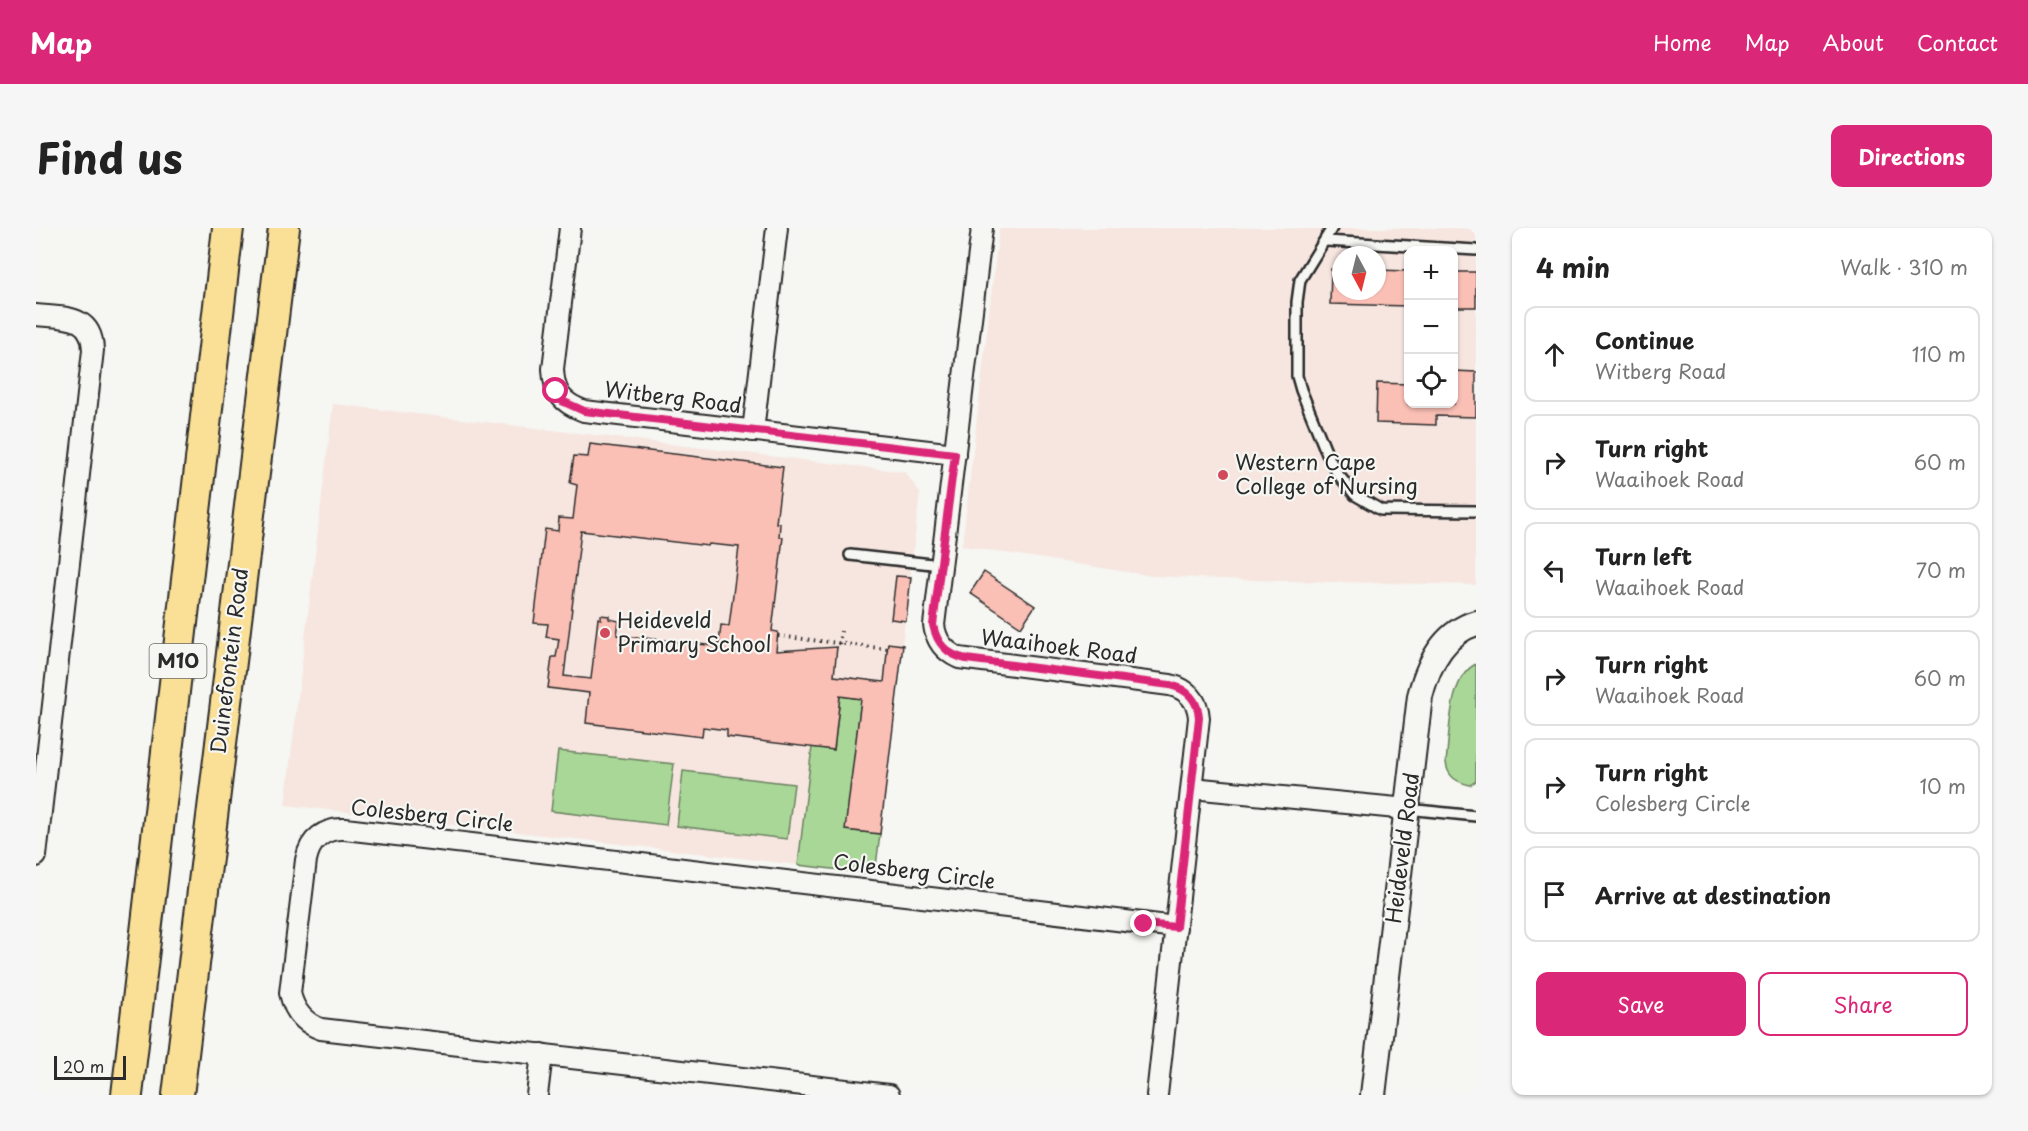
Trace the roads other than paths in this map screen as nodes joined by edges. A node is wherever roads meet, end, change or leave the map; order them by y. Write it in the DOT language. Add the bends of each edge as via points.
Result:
graph roads {
  1 [pos="228,228"];
  2 [pos="284,228"];
  3 [pos="570,228"];
  4 [pos="777,228"];
  5 [pos="982,228"];
  6 [pos="1332,228"];
  7 [pos="1326,241"];
  8 [pos="1476,249"];
  9 [pos="36,315"];
  10 [pos="753,431"];
  11 [pos="955,454"];
  12 [pos="1476,511"];
  13 [pos="850,555"];
  14 [pos="941,565"];
  15 [pos="1476,623"];
  16 [pos="1192,788"];
  17 [pos="1407,809"];
  18 [pos="1476,816"];
  19 [pos="36,856"];
  20 [pos="1176,927"];
  21 [pos="542,1054"];
  22 [pos="1378,1094"];
  23 [pos="127,1095"];
  24 [pos="177,1095"];
  25 [pos="537,1095"];
  26 [pos="889,1095"];
  27 [pos="1157,1095"];
  1 -- 23 [label="main road, M10"];
  2 -- 24 [label="main road, Duinefontein Road / M10"];
  3 -- 10 [label="street, Witberg Road" via="554,369 556,391 562,401 584,411"];
  4 -- 10 [label="street"];
  5 -- 11 [label="street, Waaihoek Road"];
  6 -- 7 [label="lane"];
  7 -- 8 [label="lane"];
  7 -- 12 [label="lane" via="1300,280 1297,376 1337,473 1354,495 1381,510"];
  9 -- 19 [label="street" via="86,325 93,350"];
  10 -- 11 [label="street, Witberg Road"];
  11 -- 14 [label="street, Waaihoek Road"];
  13 -- 14 [label="lane"];
  14 -- 16 [label="street, Waaihoek Road" via="933,625 939,643 952,655 1170,685 1190,695 1199,718"];
  15 -- 17 [label="street, Heideveld Road" via="1449,638 1427,671 1420,696"];
  16 -- 17 [label="street"];
  16 -- 20 [label="street, Waaihoek Road"];
  17 -- 18 [label="lane"];
  17 -- 22 [label="street, Heideveld Road"];
  20 -- 21 [label="street, Colesberg Circle" via="345,829 324,833 313,842 306,860 290,985 292,1002 301,1016 321,1029"];
  20 -- 27 [label="street, Waaihoek Road"];
  21 -- 25 [label="street"];
  21 -- 26 [label="street, Colesberg Circle"];
}
